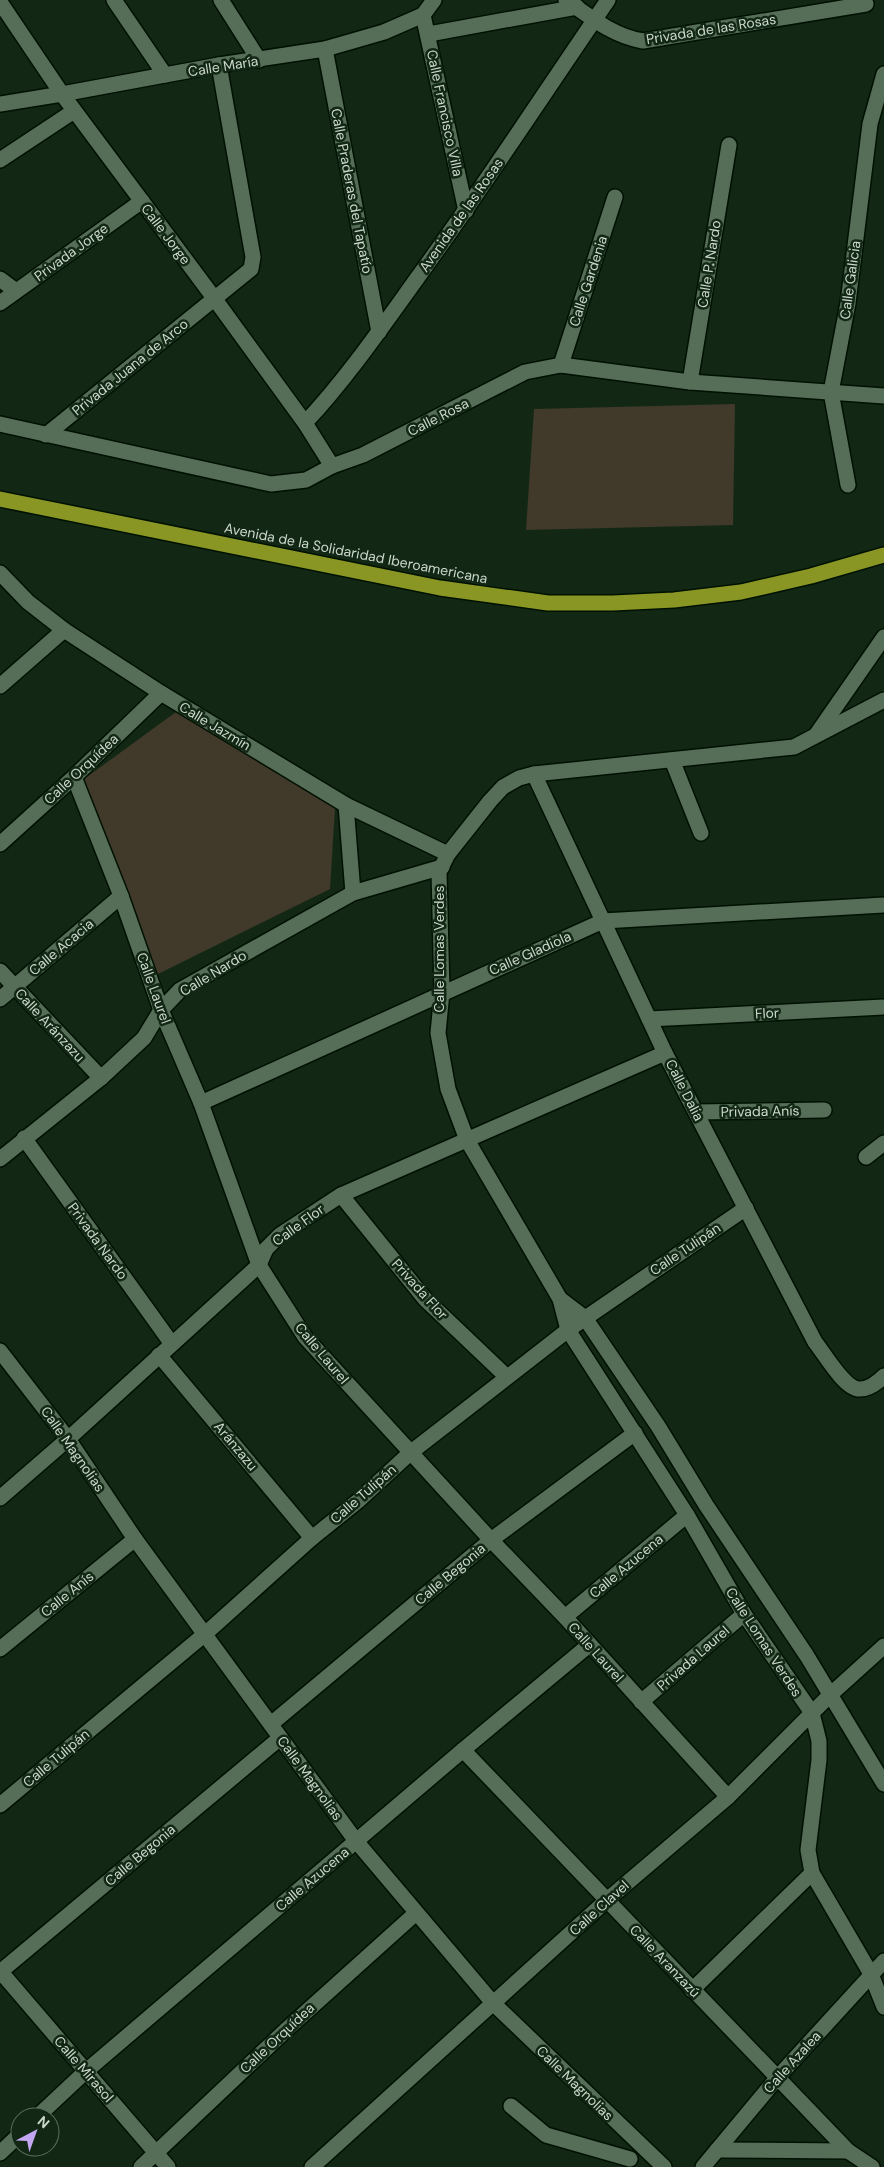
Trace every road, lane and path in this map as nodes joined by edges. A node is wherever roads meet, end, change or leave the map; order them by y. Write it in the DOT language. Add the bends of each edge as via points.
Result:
graph roads {
  1 [pos="114,0"];
  2 [pos="221,0"];
  3 [pos="434,0"];
  4 [pos="608,0"];
  5 [pos="0,2"];
  6 [pos="864,2"];
  7 [pos="571,4"];
  8 [pos="423,15"];
  9 [pos="594,20"];
  10 [pos="429,34"];
  11 [pos="325,49"];
  12 [pos="258,60"];
  13 [pos="219,65"];
  14 [pos="884,74"];
  15 [pos="165,75"];
  16 [pos="62,94"];
  17 [pos="0,104"];
  18 [pos="74,111"];
  19 [pos="729,145"];
  20 [pos="0,160"];
  21 [pos="615,197"];
  22 [pos="142,201"];
  23 [pos="466,211"];
  24 [pos="0,279"];
  25 [pos="16,292"];
  26 [pos="214,298"];
  27 [pos="0,303"];
  28 [pos="379,332"];
  29 [pos="561,365"];
  30 [pos="690,382"];
  31 [pos="831,392"];
  32 [pos="884,396"];
  33 [pos="305,423"];
  34 [pos="0,424"];
  35 [pos="46,435"];
  36 [pos="332,466"];
  37 [pos="848,485"];
  38 [pos="0,499"];
  39 [pos="884,555"];
  40 [pos="0,573"];
  41 [pos="64,630"];
  42 [pos="884,637"];
  43 [pos="0,686"];
  44 [pos="161,693"];
  45 [pos="884,700"];
  46 [pos="813,739"];
  47 [pos="672,760"];
  48 [pos="534,774"];
  49 [pos="74,777"];
  50 [pos="346,805"];
  51 [pos="701,833"];
  52 [pos="0,844"];
  53 [pos="445,860"];
  54 [pos="352,893"];
  55 [pos="122,896"];
  56 [pos="884,905"];
  57 [pos="603,920"];
  58 [pos="0,971"];
  59 [pos="14,987"];
  60 [pos="442,992"];
  61 [pos="0,999"];
  62 [pos="884,1007"];
  63 [pos="162,1010"];
  64 [pos="649,1019"];
  65 [pos="666,1053"];
  66 [pos="100,1078"];
  67 [pos="201,1103"];
  68 [pos="824,1110"];
  69 [pos="696,1112"];
  70 [pos="24,1138"];
  71 [pos="467,1140"];
  72 [pos="884,1143"];
  73 [pos="866,1157"];
  74 [pos="0,1159"];
  75 [pos="341,1195"];
  76 [pos="746,1208"];
  77 [pos="259,1266"];
  78 [pos="560,1299"];
  79 [pos="585,1318"];
  80 [pos="568,1330"];
  81 [pos="172,1344"];
  82 [pos="0,1351"];
  83 [pos="159,1355"];
  84 [pos="884,1376"];
  85 [pos="507,1377"];
  86 [pos="635,1433"];
  87 [pos="68,1439"];
  88 [pos="410,1453"];
  89 [pos="0,1498"];
  90 [pos="687,1515"];
  91 [pos="135,1538"];
  92 [pos="312,1538"];
  93 [pos="491,1540"];
  94 [pos="744,1614"];
  95 [pos="565,1618"];
  96 [pos="205,1634"];
  97 [pos="589,1645"];
  98 [pos="884,1646"];
  99 [pos="0,1649"];
  100 [pos="830,1695"];
  101 [pos="642,1702"];
  102 [pos="812,1713"];
  103 [pos="271,1724"];
  104 [pos="280,1738"];
  105 [pos="463,1750"];
  106 [pos="884,1784"];
  107 [pos="728,1797"];
  108 [pos="0,1805"];
  109 [pos="356,1841"];
  110 [pos="812,1873"];
  111 [pos="607,1900"];
  112 [pos="416,1913"];
  113 [pos="884,1961"];
  114 [pos="0,1972"];
  115 [pos="872,1974"];
  116 [pos="692,1990"];
  117 [pos="493,2003"];
  118 [pos="884,2007"];
  119 [pos="85,2072"];
  120 [pos="778,2077"];
  121 [pos="512,2106"];
  122 [pos="48,2107"];
  123 [pos="10,2144"];
  124 [pos="642,2147"];
  125 [pos="717,2150"];
  126 [pos="848,2151"];
  127 [pos="157,2152"];
  128 [pos="0,2153"];
  129 [pos="626,2163"];
  130 [pos="141,2167"];
  131 [pos="168,2167"];
  132 [pos="312,2167"];
  133 [pos="664,2167"];
  134 [pos="703,2167"];
  135 [pos="872,2167"];
  1 -- 15 [label="street"];
  2 -- 12 [label="street"];
  3 -- 8 [label="street"];
  4 -- 9 [label="street, Avenida de las Rosas"];
  5 -- 16 [label="street, Calle Jorge"];
  6 -- 9 [label="street, Privada de las Rosas" via="643,41 626,38"];
  7 -- 9 [label="street, Privada de las Rosas"];
  7 -- 10 [label="street"];
  8 -- 10 [label="street, Calle Francisco Villa"];
  8 -- 11 [label="street, Calle María" via="384,32"];
  9 -- 23 [label="street, Avenida de las Rosas"];
  10 -- 23 [label="street, Calle Francisco Villa"];
  11 -- 12 [label="street, Calle María"];
  11 -- 28 [label="street, Calle Praderas del Tapatío"];
  12 -- 13 [label="street, Calle María"];
  13 -- 15 [label="street, Calle María"];
  13 -- 26 [label="street, Privada Juana de Arco" via="253,257 251,269"];
  14 -- 31 [label="street, Calle Galicia" via="870,124 848,303"];
  15 -- 16 [label="street, Calle María"];
  16 -- 17 [label="street, Calle María"];
  16 -- 18 [label="street, Calle Jorge"];
  18 -- 20 [label="street"];
  18 -- 22 [label="street, Calle Jorge"];
  19 -- 30 [label="street, Calle P. Nardo"];
  21 -- 29 [label="street, Calle Gardenia"];
  22 -- 25 [label="street, Privada Jorge"];
  22 -- 26 [label="street, Calle Jorge"];
  23 -- 28 [label="street, Avenida de las Rosas"];
  24 -- 25 [label="street"];
  25 -- 27 [label="street, Privada Jorge"];
  26 -- 33 [label="street, Calle Jorge"];
  26 -- 35 [label="street, Privada Juana de Arco"];
  28 -- 33 [label="street, Avenida de las Rosas" via="332,394"];
  29 -- 30 [label="street, Calle Rosa"];
  29 -- 36 [label="street, Calle Rosa" via="525,372 363,454"];
  30 -- 31 [label="street, Calle Rosa"];
  31 -- 32 [label="street, Calle Rosa"];
  31 -- 37 [label="street, Calle Galicia"];
  33 -- 36 [label="street, Calle Jorge"];
  34 -- 35 [label="street, Calle Rosa"];
  35 -- 36 [label="street, Calle Rosa" via="271,484 306,480"];
  38 -- 39 [label="highway, Avenida de la Solidaridad Iberoamericana" via="421,584 548,603 613,604 741,592"];
  40 -- 41 [label="street, Calle Jazmín" via="28,602"];
  41 -- 43 [label="street"];
  41 -- 44 [label="street, Calle Jazmín"];
  42 -- 46 [label="street"];
  44 -- 49 [label="street, Calle Orquídea"];
  44 -- 50 [label="street, Calle Jazmín"];
  45 -- 46 [label="street"];
  46 -- 47 [label="street" via="794,747"];
  47 -- 48 [label="street"];
  47 -- 51 [label="street"];
  48 -- 53 [label="street" via="504,787 476,817"];
  48 -- 57 [label="street, Calle Dalia"];
  49 -- 52 [label="street, Calle Orquídea"];
  49 -- 55 [label="street, Calle Laurel"];
  50 -- 53 [label="street, Calle Jazmín"];
  50 -- 54 [label="street"];
  53 -- 54 [label="street, Calle Nardo"];
  53 -- 60 [label="street, Calle Lomas Verdes" via="439,872"];
  54 -- 63 [label="street, Calle Nardo" via="180,990"];
  55 -- 59 [label="street, Calle Acacia"];
  55 -- 63 [label="street, Calle Laurel"];
  56 -- 57 [label="street, Calle Gladiola"];
  57 -- 60 [label="street, Calle Gladiola"];
  57 -- 64 [label="street, Calle Dalia"];
  58 -- 59 [label="street, Calle Aránzazu"];
  59 -- 61 [label="street, Calle Acacia"];
  59 -- 66 [label="street, Calle Aránzazu"];
  60 -- 67 [label="street, Calle Gladiola"];
  60 -- 71 [label="street, Calle Lomas Verdes" via="438,1033 448,1089"];
  62 -- 64 [label="street, Flor"];
  63 -- 66 [label="street, Calle Nardo" via="144,1038"];
  63 -- 67 [label="street, Calle Laurel"];
  64 -- 65 [label="street, Calle Dalia"];
  65 -- 69 [label="street, Calle Dalia"];
  65 -- 71 [label="street, Calle Flor"];
  66 -- 70 [label="street, Calle Nardo"];
  67 -- 77 [label="street, Calle Laurel"];
  68 -- 69 [label="street, Privada Anís"];
  69 -- 76 [label="street, Calle Dalia"];
  70 -- 74 [label="street, Calle Nardo"];
  70 -- 81 [label="street, Privada Nardo"];
  71 -- 75 [label="street, Calle Flor"];
  71 -- 78 [label="street, Calle Lomas Verdes"];
  72 -- 73 [label="street"];
  75 -- 77 [label="street, Calle Flor" via="280,1235 266,1249"];
  75 -- 85 [label="street, Privada Flor" via="425,1299"];
  76 -- 79 [label="street, Calle Tulipán"];
  76 -- 84 [label="street, Calle Dalia" via="815,1342 848,1385 860,1390 874,1385"];
  77 -- 81 [label="street, Calle Flor"];
  77 -- 88 [label="street, Calle Laurel" via="305,1337"];
  78 -- 79 [label="street, Calle Lomas Verdes"];
  78 -- 80 [label="street, Calle Lomas Verdes"];
  79 -- 80 [label="street, Calle Tulipán"];
  79 -- 100 [label="street, Calle Lomas Verdes"];
  80 -- 85 [label="street, Calle Tulipán"];
  80 -- 86 [label="street, Calle Lomas Verdes"];
  81 -- 83 [label="street, Calle Flor"];
  82 -- 87 [label="street, Calle Magnolias"];
  83 -- 87 [label="street, Calle Flor"];
  83 -- 92 [label="street, Aránzazu"];
  85 -- 88 [label="street, Calle Tulipán"];
  86 -- 90 [label="street, Calle Lomas Verdes"];
  86 -- 93 [label="street, Calle Begonia"];
  87 -- 89 [label="street, Calle Flor"];
  87 -- 91 [label="street, Calle Magnolias"];
  88 -- 92 [label="street, Calle Tulipán"];
  88 -- 93 [label="street, Calle Laurel"];
  90 -- 94 [label="street, Calle Lomas Verdes"];
  90 -- 95 [label="street, Calle Azucena"];
  91 -- 96 [label="street, Calle Magnolias"];
  91 -- 99 [label="street, Calle Anís"];
  92 -- 96 [label="street, Calle Tulipán"];
  93 -- 95 [label="street, Calle Laurel"];
  93 -- 103 [label="street, Calle Begonia"];
  94 -- 101 [label="street, Privada Laurel"];
  94 -- 102 [label="street, Calle Lomas Verdes"];
  95 -- 97 [label="street, Calle Laurel"];
  96 -- 103 [label="street, Calle Magnolias"];
  96 -- 108 [label="street, Calle Tulipán"];
  97 -- 101 [label="street, Calle Laurel"];
  97 -- 105 [label="street, Calle Azucena"];
  98 -- 100 [label="street, Calle Clavel"];
  100 -- 102 [label="street, Calle Clavel"];
  100 -- 106 [label="street, Calle Lomas Verdes"];
  101 -- 107 [label="street, Calle Laurel"];
  102 -- 107 [label="street, Calle Clavel"];
  102 -- 110 [label="street, Calle Lomas Verdes" via="819,1741 808,1850"];
  103 -- 104 [label="street, Calle Magnolias"];
  104 -- 109 [label="street, Calle Magnolias"];
  104 -- 114 [label="street, Calle Begonia"];
  105 -- 109 [label="street, Calle Azucena"];
  105 -- 111 [label="street, Calle Aranzazú"];
  107 -- 111 [label="street, Calle Clavel"];
  109 -- 112 [label="street, Calle Magnolias"];
  109 -- 119 [label="street, Calle Azucena"];
  110 -- 115 [label="street, Calle Lomas Verdes"];
  110 -- 116 [label="street"];
  111 -- 116 [label="street, Calle Aranzazú"];
  111 -- 117 [label="street, Calle Clavel"];
  112 -- 117 [label="street, Calle Magnolias"];
  112 -- 127 [label="street, Calle Orquídea"];
  113 -- 115 [label="street, Calle Azalea"];
  114 -- 119 [label="street, Calle Mirasol"];
  115 -- 118 [label="street, Calle Lomas Verdes"];
  115 -- 120 [label="street, Calle Azalea"];
  116 -- 120 [label="street, Calle Aranzazú"];
  117 -- 124 [label="street, Calle Magnolias"];
  117 -- 132 [label="street, Calle Clavel"];
  119 -- 122 [label="street, Calle Azucena"];
  119 -- 127 [label="street, Calle Mirasol"];
  120 -- 125 [label="street, Calle Azalea"];
  120 -- 126 [label="street, Calle Aranzazú"];
  121 -- 129 [label="street" via="546,2135"];
  123 -- 128 [label="street"];
  124 -- 129 [label="street"];
  124 -- 133 [label="street, Calle Magnolias"];
  125 -- 126 [label="street"];
  125 -- 134 [label="street, Calle Azalea"];
  126 -- 135 [label="street, Calle Aranzazú"];
  127 -- 130 [label="street, Calle Orquídea"];
  127 -- 131 [label="street, Calle Mirasol"];
}
